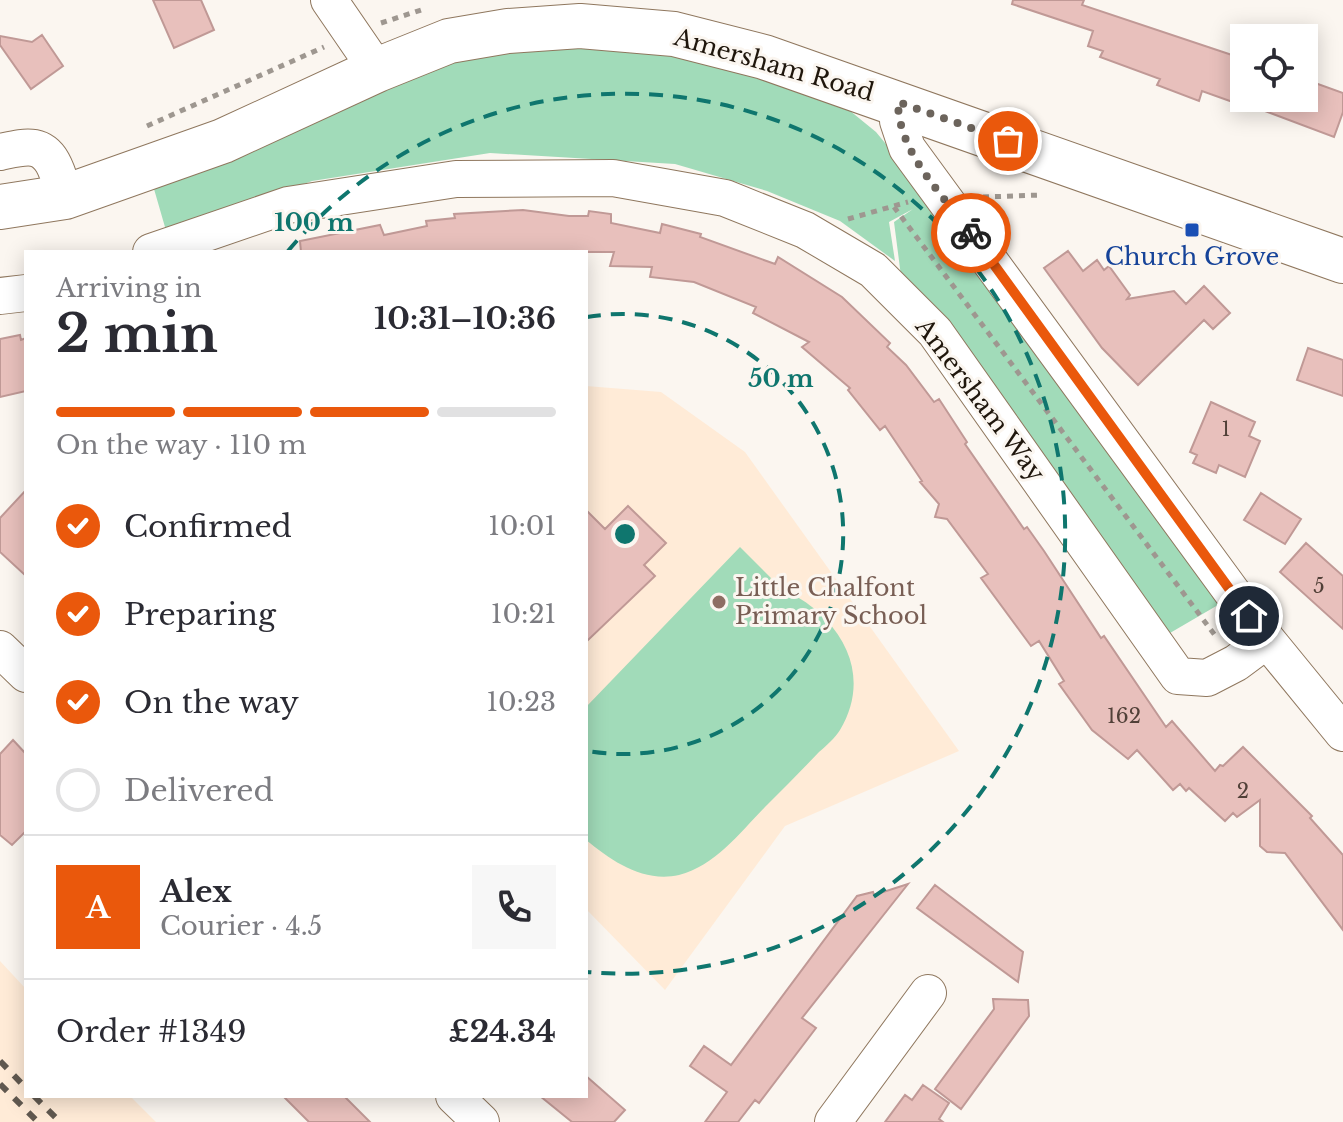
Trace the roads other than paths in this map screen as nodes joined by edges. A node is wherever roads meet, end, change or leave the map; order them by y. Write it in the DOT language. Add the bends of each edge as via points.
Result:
graph roads {
  1 [pos="329,0"];
  2 [pos="580,13"];
  3 [pos="377,70"];
  4 [pos="898,102"];
  5 [pos="0,152"];
  6 [pos="65,197"];
  7 [pos="0,207"];
  8 [pos="157,250"];
  9 [pos="1343,261"];
  10 [pos="24,293"];
  11 [pos="0,296"];
  12 [pos="1267,640"];
  13 [pos="0,649"];
  14 [pos="24,672"];
  15 [pos="1343,733"];
  16 [pos="928,993"];
  17 [pos="456,1098"];
  18 [pos="481,1122"];
  19 [pos="833,1122"];
  1 -- 3 [label="street"];
  2 -- 3 [label="main road, Amersham Road" via="449,41"];
  2 -- 4 [label="main road, Amersham Road" via="764,57"];
  3 -- 6 [label="main road, Amersham Road" via="223,141"];
  4 -- 9 [label="main road, Amersham Road"];
  4 -- 12 [label="street" via="907,148"];
  5 -- 6 [label="street" via="34,148 48,155"];
  6 -- 7 [label="main road, Amersham Road"];
  8 -- 12 [label="street, Amersham Way" via="288,205 456,179 613,178 725,198 805,230 873,270 935,332 1178,676 1207,678"];
  10 -- 11 [label="street"];
  12 -- 15 [label="street"];
  13 -- 14 [label="street"];
  16 -- 19 [label="street"];
  17 -- 18 [label="street"];
}
